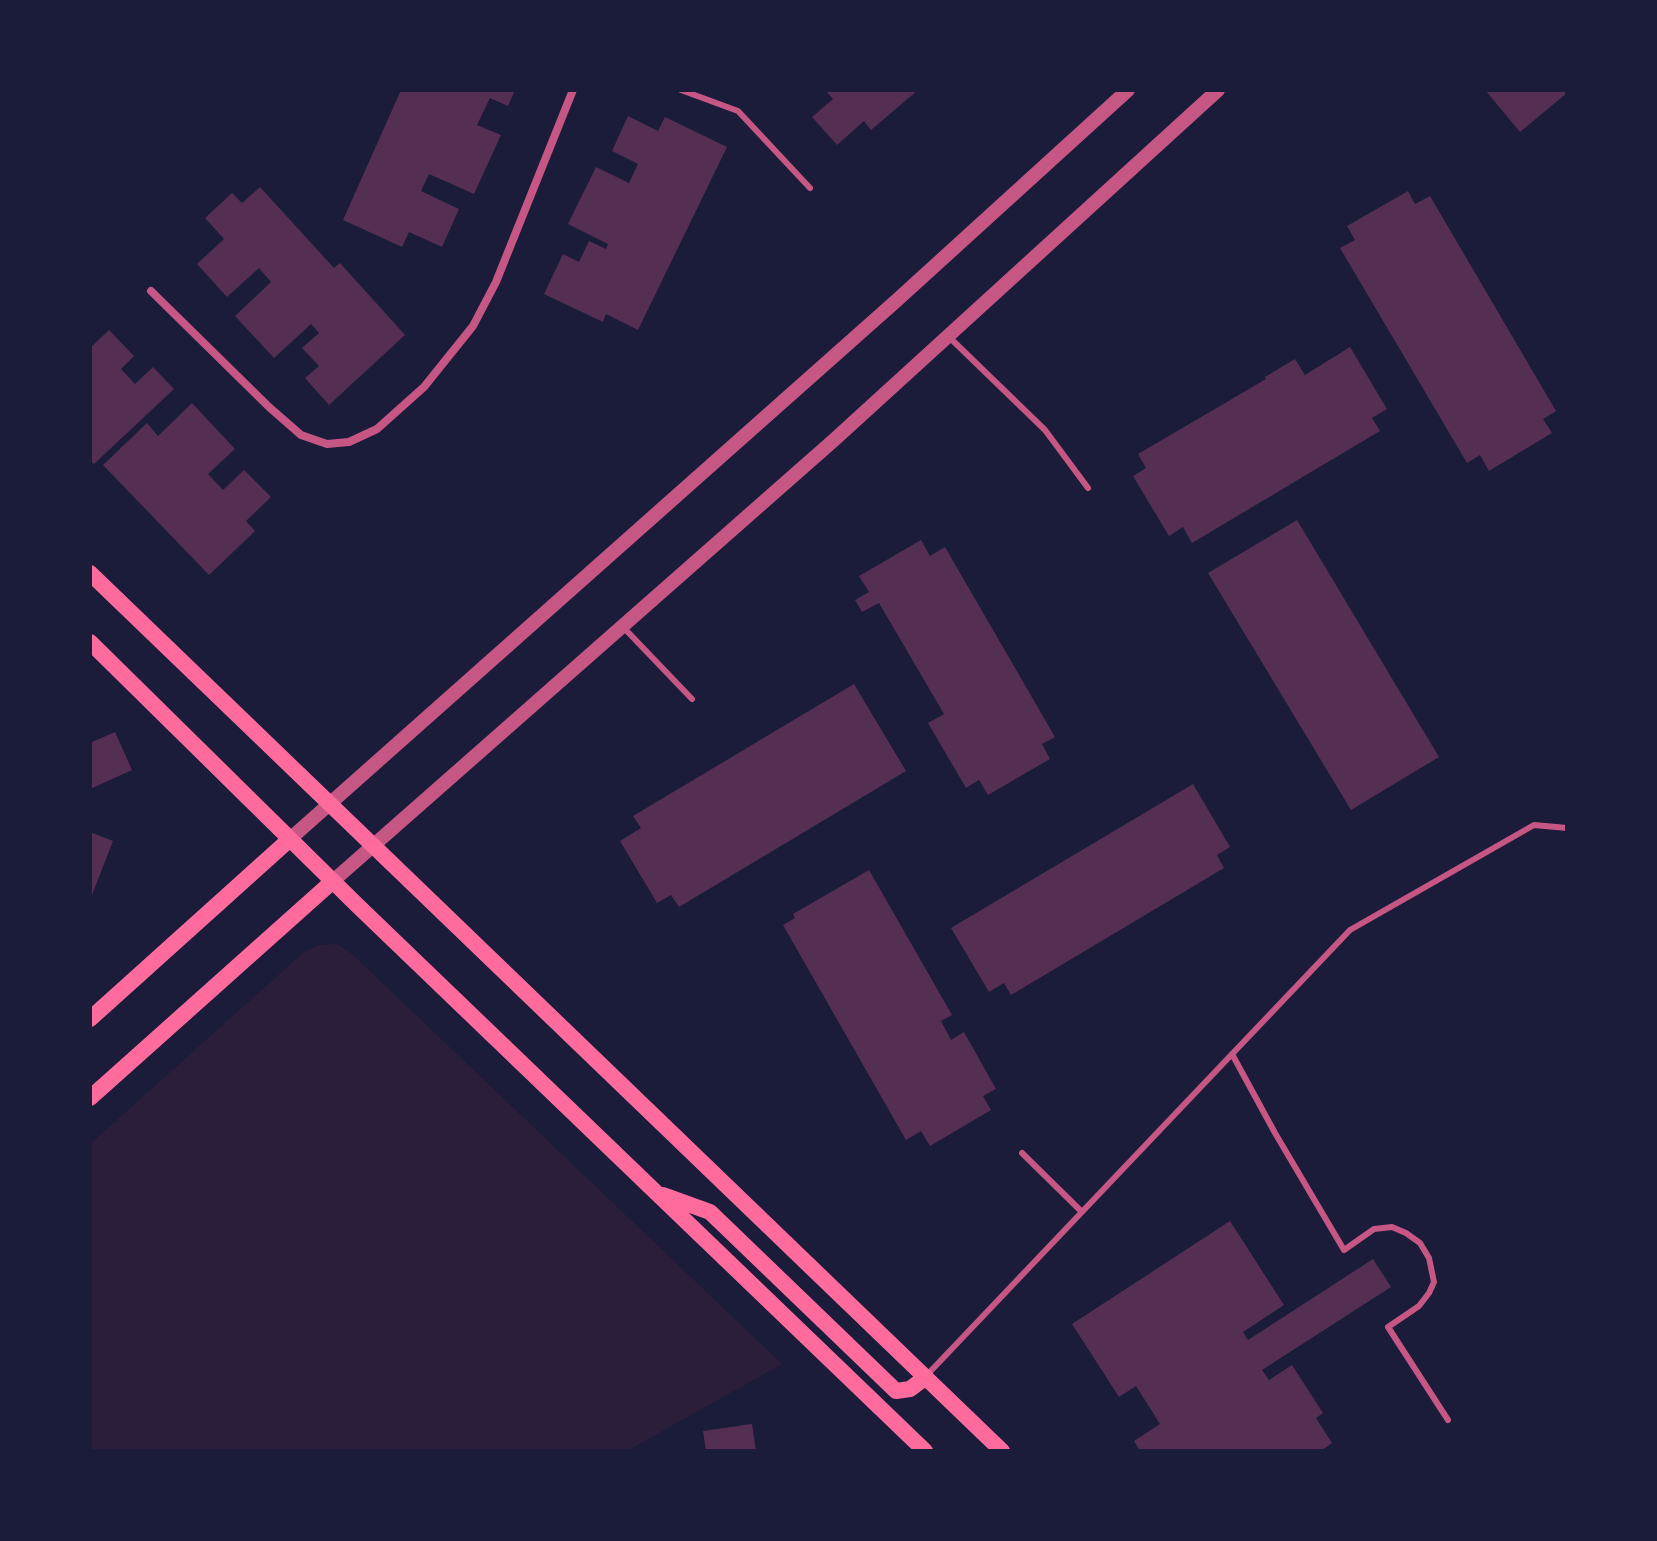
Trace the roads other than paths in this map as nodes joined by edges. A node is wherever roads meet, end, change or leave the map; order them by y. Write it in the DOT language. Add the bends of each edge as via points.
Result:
graph roads {
  1 [pos="573,90"];
  2 [pos="681,90"];
  3 [pos="1128,90"];
  4 [pos="1218,90"];
  5 [pos="810,188"];
  6 [pos="151,291"];
  7 [pos="948,336"];
  8 [pos="1088,488"];
  9 [pos="90,573"];
  10 [pos="621,626"];
  11 [pos="90,642"];
  12 [pos="692,699"];
  13 [pos="329,804"];
  14 [pos="1566,830"];
  15 [pos="290,839"];
  16 [pos="372,845"];
  17 [pos="333,881"];
  18 [pos="90,1019"];
  19 [pos="1232,1054"];
  20 [pos="90,1098"];
  21 [pos="1022,1153"];
  22 [pos="656,1193"];
  23 [pos="1082,1212"];
  24 [pos="926,1377"];
  25 [pos="1448,1420"];
  26 [pos="925,1451"];
  27 [pos="1002,1451"];
  1 -- 6 [label="street" via="496,282 473,326 424,387 377,429 349,442 327,444 301,435"];
  2 -- 5 [label="lane" via="738,111"];
  3 -- 13 [label="street"];
  4 -- 7 [label="street"];
  7 -- 8 [label="lane" via="1045,430"];
  7 -- 10 [label="street"];
  9 -- 13 [label="main road"];
  10 -- 12 [label="lane"];
  10 -- 16 [label="street"];
  11 -- 15 [label="main road"];
  13 -- 15 [label="street"];
  13 -- 16 [label="main road"];
  14 -- 19 [label="lane" via="1534,825 1350,930"];
  15 -- 17 [label="main road"];
  15 -- 18 [label="main road"];
  16 -- 17 [label="street"];
  16 -- 24 [label="main road"];
  17 -- 20 [label="main road"];
  17 -- 22 [label="main road"];
  19 -- 23 [label="lane"];
  19 -- 25 [label="lane" via="1344,1250 1374,1229 1392,1227 1420,1243 1434,1282 1419,1306 1388,1327"];
  21 -- 23 [label="lane"];
  22 -- 24 [label="main road" via="710,1212 896,1391 910,1389"];
  22 -- 26 [label="main road"];
  23 -- 24 [label="lane"];
  24 -- 27 [label="main road"];
}
